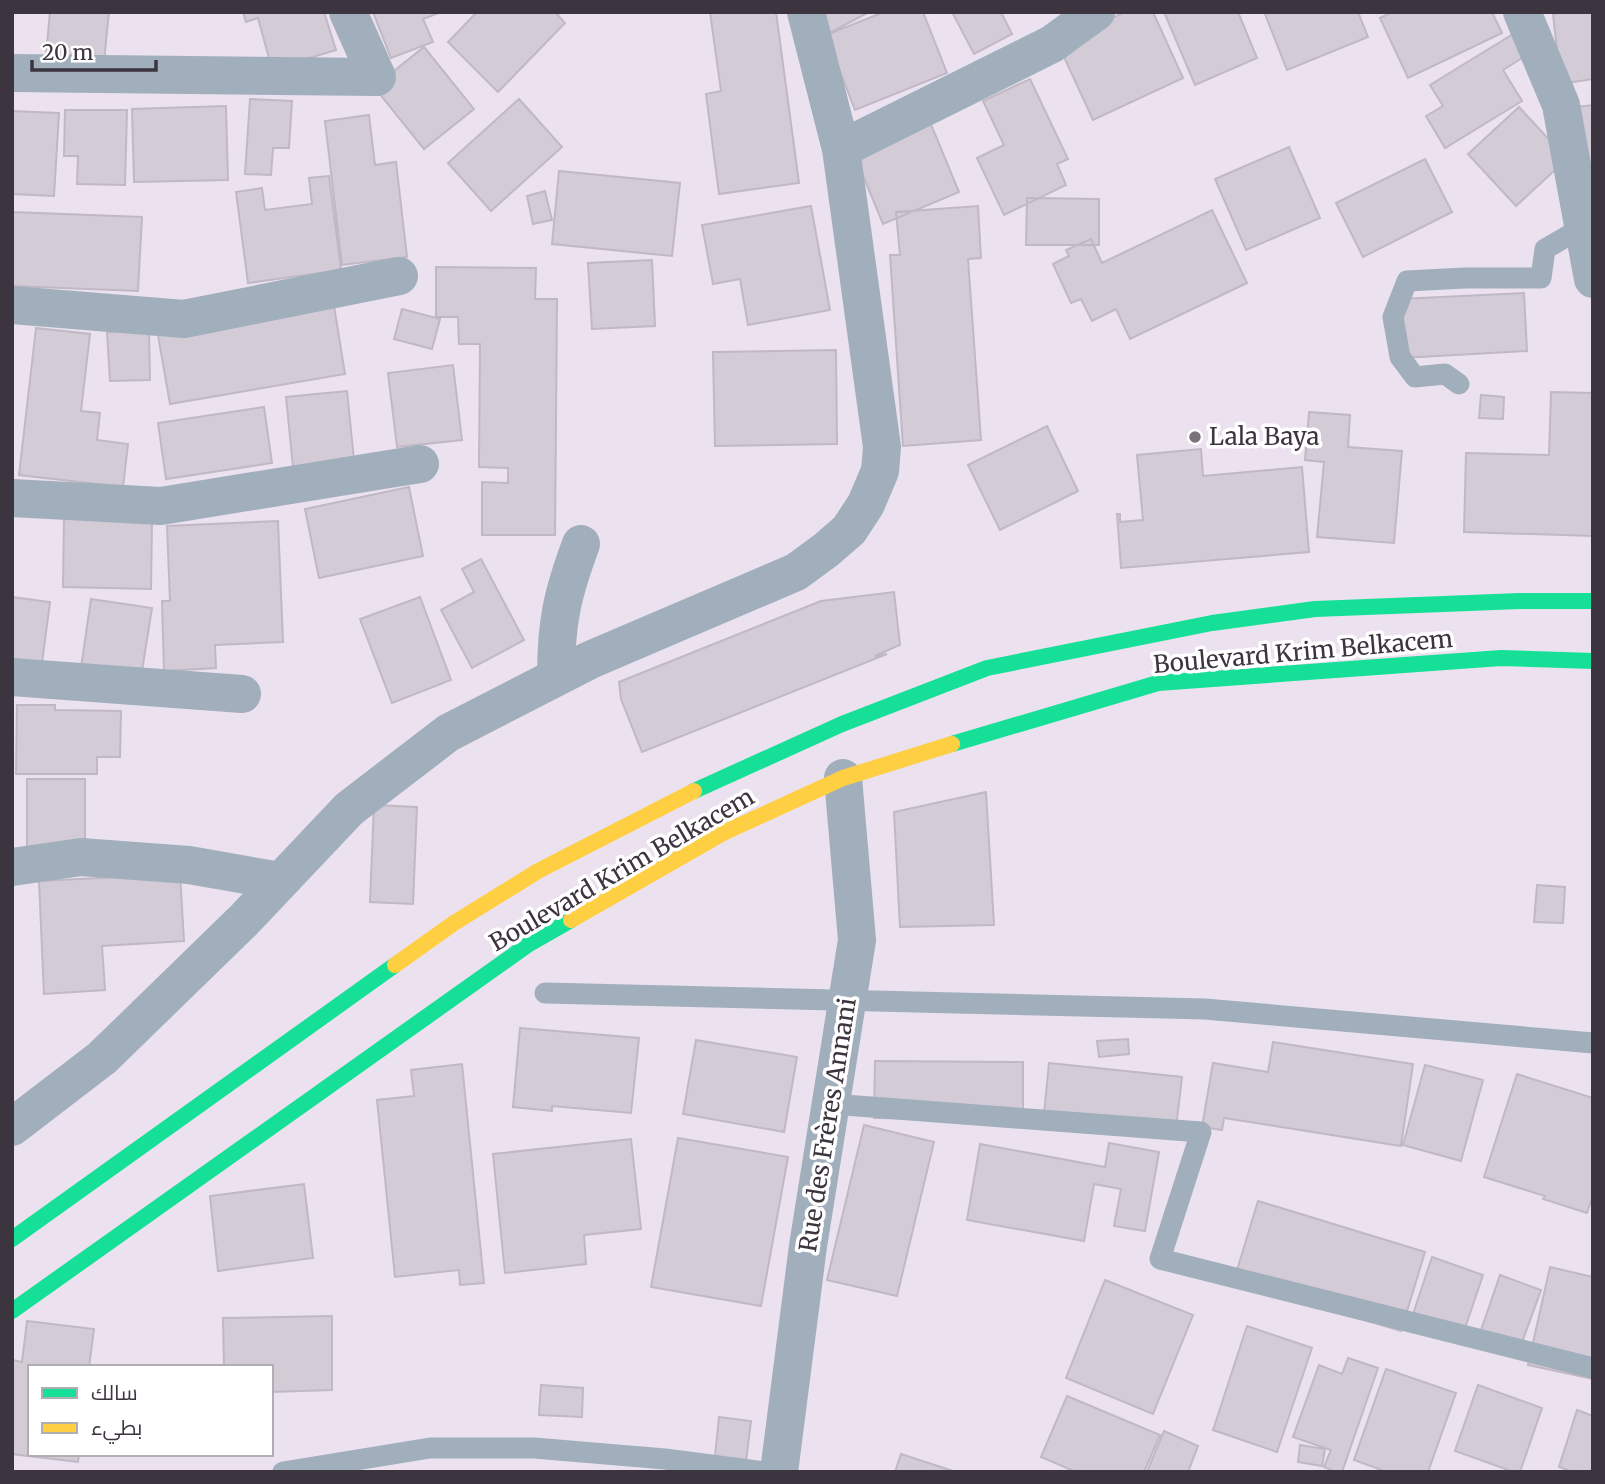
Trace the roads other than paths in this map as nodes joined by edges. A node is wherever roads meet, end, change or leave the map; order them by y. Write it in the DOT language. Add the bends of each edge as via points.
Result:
graph roads {
  1 [pos="348,12"];
  2 [pos="806,12"];
  3 [pos="1096,12"];
  4 [pos="1522,12"];
  5 [pos="12,73"];
  6 [pos="1577,102"];
  7 [pos="841,149"];
  8 [pos="1583,226"];
  9 [pos="399,276"];
  10 [pos="1593,279"];
  11 [pos="12,305"];
  12 [pos="1459,384"];
  13 [pos="420,464"];
  14 [pos="12,498"];
  15 [pos="581,544"];
  16 [pos="1520,601"];
  17 [pos="1593,601"];
  18 [pos="1593,608"];
  19 [pos="1593,652"];
  20 [pos="1501,658"];
  21 [pos="1593,661"];
  22 [pos="12,677"];
  23 [pos="556,677"];
  24 [pos="242,694"];
  25 [pos="843,778"];
  26 [pos="12,867"];
  27 [pos="280,881"];
  28 [pos="545,993"];
  29 [pos="849,1000"];
  30 [pos="1593,1043"];
  31 [pos="831,1104"];
  32 [pos="12,1127"];
  33 [pos="12,1239"];
  34 [pos="12,1311"];
  35 [pos="1593,1368"];
  36 [pos="284,1472"];
  37 [pos="766,1472"];
  38 [pos="779,1472"];
  1 -- 5 [label="street" via="377,77"];
  2 -- 7 [label="street"];
  3 -- 7 [label="street" via="1052,44"];
  4 -- 6 [label="street"];
  6 -- 8 [label="street"];
  7 -- 23 [label="street" via="882,447 880,471 866,504 849,530 796,572"];
  8 -- 10 [label="street"];
  8 -- 12 [label="lane" via="1545,249 1541,278 1406,281 1393,317 1401,357 1415,377 1445,374"];
  9 -- 11 [label="street" via="184,319"];
  13 -- 14 [label="street" via="161,506"];
  15 -- 23 [label="street" via="562,598"];
  16 -- 17 [label="main road, Boulevard Krim Belkacem"];
  16 -- 18 [label="main road"];
  16 -- 33 [label="main road, Boulevard Krim Belkacem" via="1315,609 1212,623 987,668 842,724 694,791 538,871 454,923"];
  19 -- 20 [label="main road"];
  20 -- 21 [label="main road, Boulevard Krim Belkacem"];
  20 -- 25 [label="main road, Boulevard Krim Belkacem" via="1158,683"];
  22 -- 24 [label="street"];
  23 -- 27 [label="street" via="448,733 349,809"];
  25 -- 29 [label="street, Rue des Frères Annani" via="857,940"];
  25 -- 34 [label="main road, Boulevard Krim Belkacem" via="723,833 529,944"];
  26 -- 27 [label="street" via="81,857 189,865"];
  27 -- 32 [label="street" via="102,1058"];
  28 -- 29 [label="lane"];
  29 -- 30 [label="lane" via="1205,1009"];
  29 -- 31 [label="street, Rue des Frères Annani"];
  31 -- 35 [label="lane" via="1201,1132 1160,1259"];
  31 -- 38 [label="street, Rue des Frères Annani"];
  36 -- 37 [label="lane" via="430,1448 534,1448"];
}
